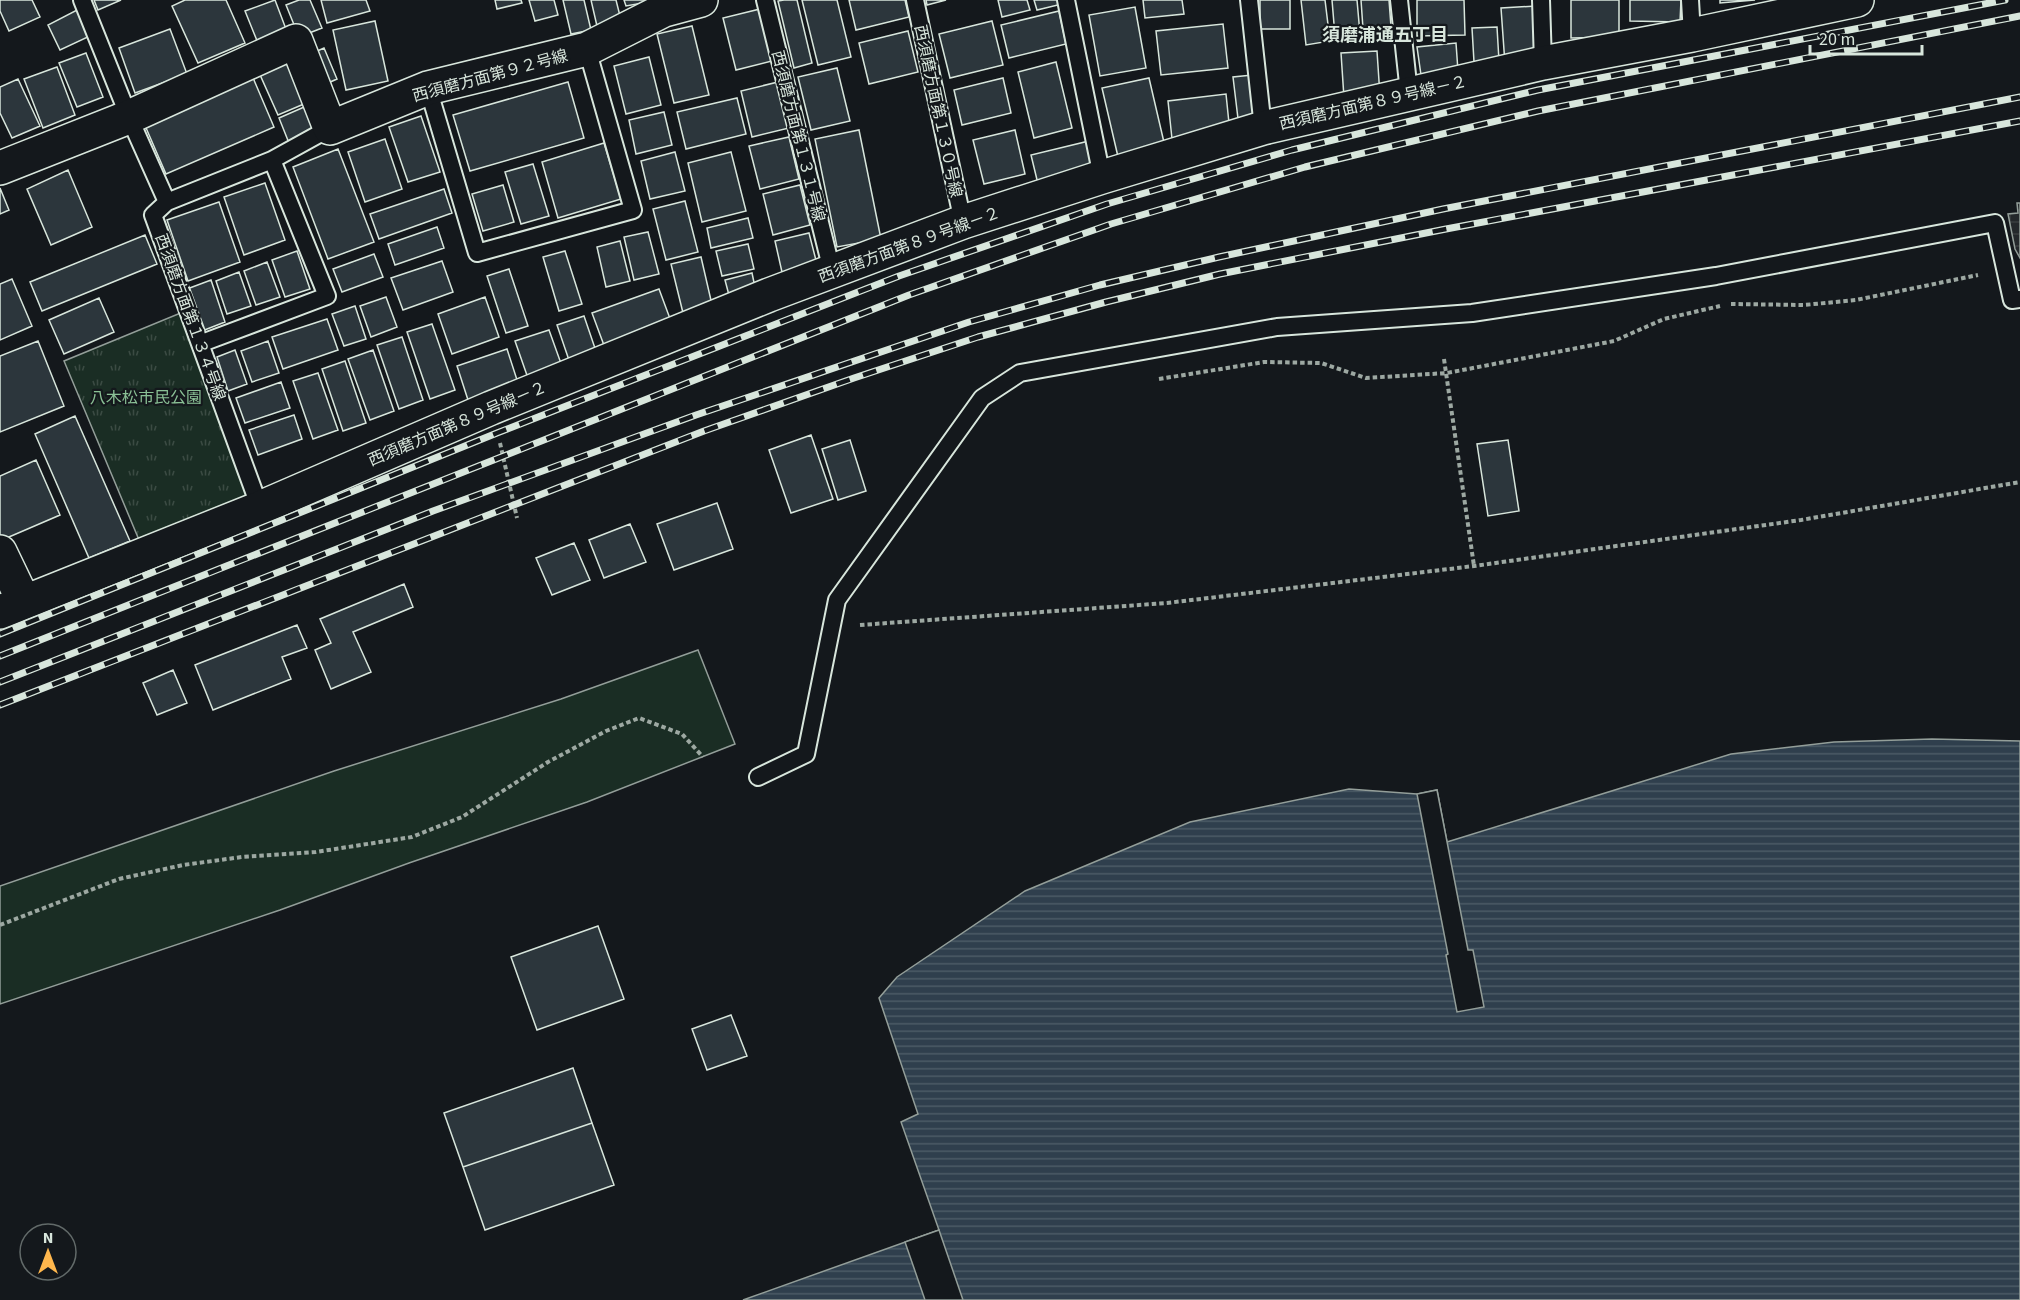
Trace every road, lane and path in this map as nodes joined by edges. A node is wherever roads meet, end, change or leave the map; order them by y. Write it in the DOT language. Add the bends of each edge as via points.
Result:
graph roads {
  1 [pos="82,0"];
  2 [pos="701,0"];
  3 [pos="765,0"];
  4 [pos="915,0"];
  5 [pos="1066,0"];
  6 [pos="1249,0"];
  7 [pos="1400,0"];
  8 [pos="1541,0"];
  9 [pos="1690,0"];
  10 [pos="1857,0"];
  11 [pos="663,5"];
  12 [pos="1692,35"];
  13 [pos="587,49"];
  14 [pos="1543,63"];
  15 [pos="428,88"];
  16 [pos="1409,93"];
  17 [pos="129,117"];
  18 [pos="330,129"];
  19 [pos="1263,129"];
  20 [pos="272,160"];
  21 [pos="0,168"];
  22 [pos="1102,177"];
  23 [pos="167,202"];
  24 [pos="963,222"];
  25 [pos="2004,269"];
  26 [pos="832,271"];
  27 [pos="2020,299"];
  28 [pos="202,343"];
  29 [pos="1444,359"];
  30 [pos="1447,373"];
  31 [pos="1158,380"];
  32 [pos="491,408"];
  33 [pos="2020,482"];
  34 [pos="261,508"];
  35 [pos="517,518"];
  36 [pos="0,552"];
  37 [pos="1474,566"];
  38 [pos="12,607"];
  39 [pos="830,627"];
  40 [pos="703,757"];
  41 [pos="758,777"];
  42 [pos="0,925"];
  1 -- 17 [label="lane"];
  2 -- 11 [label="street, 西須磨方面第９２号線"];
  3 -- 26 [label="lane, 西須磨方面第１３１号線"];
  4 -- 24 [label="lane, 西須磨方面第１３０号線"];
  5 -- 22 [label="lane"];
  6 -- 19 [label="lane"];
  7 -- 16 [label="lane"];
  8 -- 14 [label="lane"];
  9 -- 12 [label="lane"];
  10 -- 12 [label="street, 西須磨方面第８９号線－２"];
  11 -- 13 [label="street, 西須磨方面第９２号線"];
  12 -- 14 [label="street, 西須磨方面第８９号線－２"];
  13 -- 15 [label="street, 西須磨方面第９２号線"];
  13 -- 15 [label="lane" via="633,210 477,253"];
  14 -- 16 [label="street, 西須磨方面第８９号線－２"];
  15 -- 18 [label="street, 西須磨方面第９２号線"];
  16 -- 19 [label="street, 西須磨方面第８９号線－２"];
  17 -- 18 [label="street" via="296,41"];
  17 -- 21 [label="street"];
  17 -- 23 [label="lane"];
  18 -- 20 [label="lane"];
  19 -- 22 [label="street, 西須磨方面第８９号線－２"];
  20 -- 23 [label="lane"];
  20 -- 28 [label="lane" via="327,296"];
  22 -- 24 [label="street, 西須磨方面第８９号線－２"];
  23 -- 28 [label="lane, 西須磨方面第１３４号線" via="153,215"];
  24 -- 26 [label="street, 西須磨方面第８９号線－２"];
  25 -- 27 [label="lane" via="2012,300"];
  25 -- 30 [label="path" via="1856,300 1804,305 1731,304 1664,319 1614,341"];
  25 -- 39 [label="lane" via="1995,223 1716,276 1472,313 1277,327 1020,373 982,398 837,600"];
  26 -- 32 [label="street, 西須磨方面第８９号線－２"];
  28 -- 34 [label="lane, 西須磨方面第１３４号線"];
  29 -- 30 [label="path"];
  30 -- 31 [label="path" via="1366,378 1321,363 1264,362"];
  30 -- 37 [label="path"];
  32 -- 34 [label="street, 西須磨方面第８９号線－２"];
  32 -- 35 [label="path"];
  33 -- 37 [label="path" via="1801,520"];
  34 -- 38 [label="street, 西須磨方面第８９号線－２"];
  36 -- 38 [label="street"];
  37 -- 39 [label="path" via="1167,603"];
  39 -- 41 [label="lane" via="806,754"];
  40 -- 42 [label="path" via="682,734 639,718 548,762 462,817 411,837 316,852 183,865 119,879"];
}
